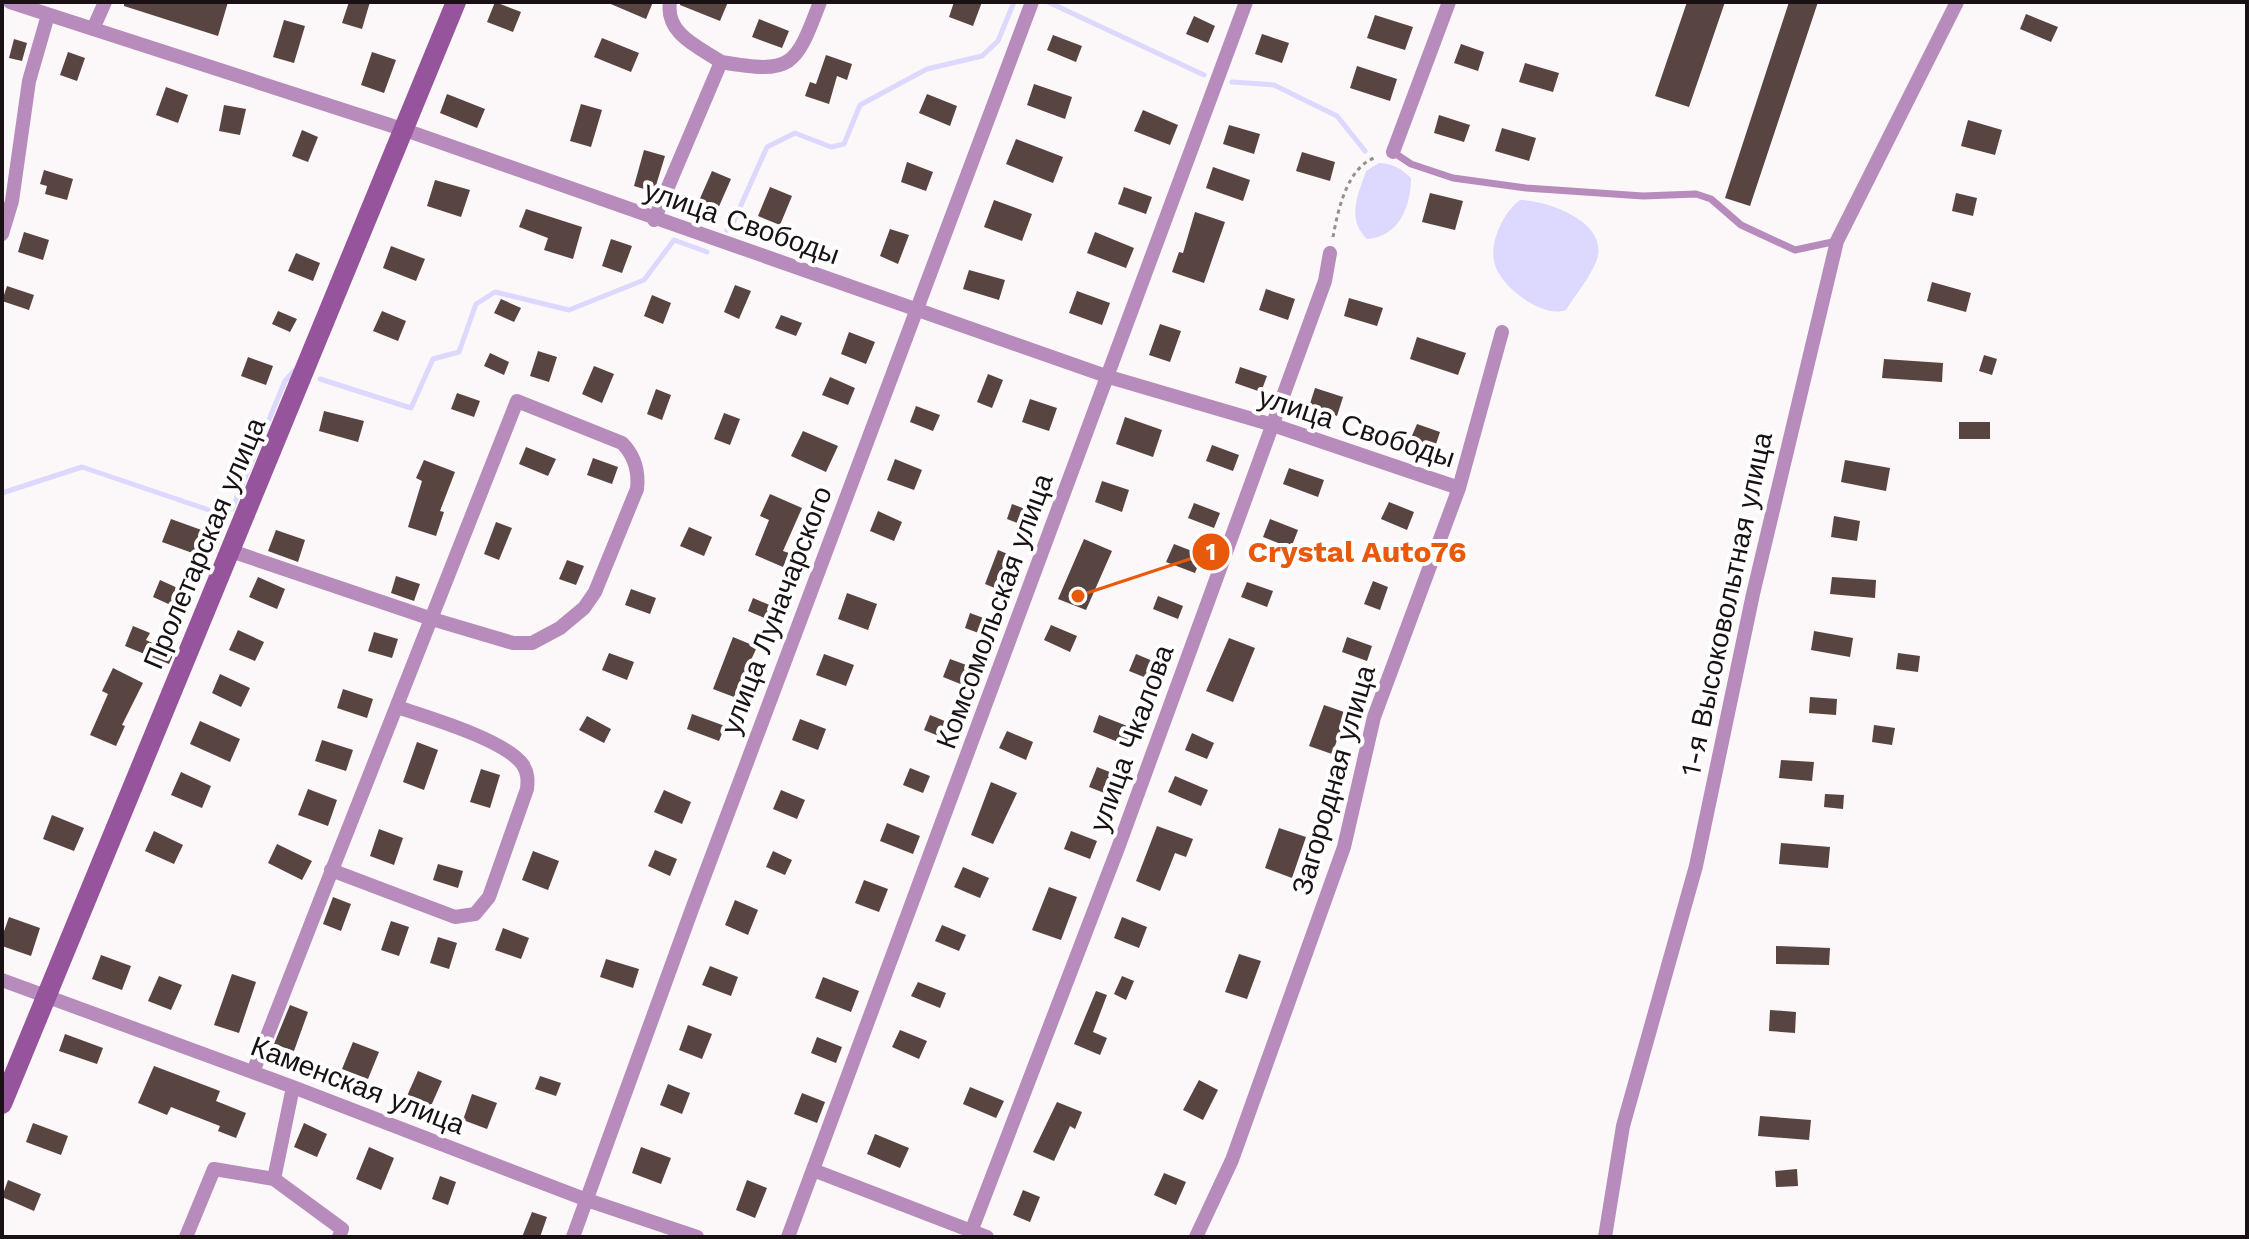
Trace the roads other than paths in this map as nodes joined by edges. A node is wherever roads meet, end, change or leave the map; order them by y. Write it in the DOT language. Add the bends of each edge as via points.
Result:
graph roads {
  1 [pos="10,2"];
  2 [pos="105,2"];
  3 [pos="456,2"];
  4 [pos="670,2"];
  5 [pos="820,2"];
  6 [pos="1032,2"];
  7 [pos="1246,2"];
  8 [pos="1449,2"];
  9 [pos="1957,2"];
  10 [pos="48,15"];
  11 [pos="93,29"];
  12 [pos="721,62"];
  13 [pos="405,130"];
  14 [pos="1393,152"];
  15 [pos="654,220"];
  16 [pos="2,234"];
  17 [pos="1837,241"];
  18 [pos="1330,253"];
  19 [pos="916,311"];
  20 [pos="1502,332"];
  21 [pos="1109,377"];
  22 [pos="1273,425"];
  23 [pos="1459,488"];
  24 [pos="231,551"];
  25 [pos="432,619"];
  26 [pos="397,707"];
  27 [pos="331,870"];
  28 [pos="2,980"];
  29 [pos="45,997"];
  30 [pos="253,1072"];
  31 [pos="293,1087"];
  32 [pos="2,1104"];
  33 [pos="813,1170"];
  34 [pos="274,1179"];
  35 [pos="587,1200"];
  36 [pos="970,1234"];
  37 [pos="186,1237"];
  38 [pos="339,1237"];
  39 [pos="573,1237"];
  40 [pos="697,1237"];
  41 [pos="788,1237"];
  42 [pos="987,1237"];
  43 [pos="1196,1237"];
  44 [pos="1605,1237"];
  1 -- 10 [label="street, улица Свободы"];
  2 -- 11 [label="street"];
  3 -- 13 [label="main road, Пролетарская улица"];
  4 -- 12 [label="street" via="671,21 679,34"];
  5 -- 12 [label="street" via="796,57 783,65 760,69"];
  6 -- 19 [label="street, улица Луначарского"];
  7 -- 21 [label="street, Комсомольская улица"];
  8 -- 14 [label="street"];
  9 -- 17 [label="street, 1-я Высоковольтная улица"];
  10 -- 11 [label="street, улица Свободы"];
  10 -- 16 [label="street" via="29,81 12,201"];
  11 -- 13 [label="street, улица Свободы"];
  12 -- 15 [label="street"];
  13 -- 15 [label="street, улица Свободы"];
  13 -- 24 [label="main road, Пролетарская улица"];
  14 -- 17 [label="lane" via="1453,178 1643,196 1696,194 1711,199 1741,225 1795,250"];
  15 -- 19 [label="street, улица Свободы"];
  17 -- 44 [label="street, 1-я Высоковольтная улица" via="1753,594 1696,866 1623,1126"];
  18 -- 22 [label="street, улица Чкалова" via="1325,281"];
  19 -- 21 [label="street, улица Свободы"];
  19 -- 35 [label="street, улица Луначарского"];
  20 -- 23 [label="street, Загородная улица"];
  21 -- 22 [label="street, улица Свободы"];
  21 -- 33 [label="street, Комсомольская улица"];
  22 -- 23 [label="street, улица Свободы"];
  22 -- 36 [label="street, улица Чкалова"];
  23 -- 43 [label="street, Загородная улица" via="1374,717 1344,847 1232,1160"];
  24 -- 25 [label="street"];
  24 -- 29 [label="main road, Пролетарская улица"];
  25 -- 25 [label="street" via="517,401 622,443 630,451 637,489 584,608 532,643 513,643"];
  25 -- 26 [label="street"];
  26 -- 27 [label="street"];
  26 -- 27 [label="street" via="505,749 528,776 489,897 475,914 455,917"];
  27 -- 30 [label="street"];
  28 -- 29 [label="street, Каменская улица"];
  29 -- 30 [label="street, Каменская улица"];
  29 -- 32 [label="main road, Пролетарская улица"];
  30 -- 31 [label="street, Каменская улица"];
  31 -- 34 [label="street"];
  31 -- 35 [label="street, Каменская улица"];
  33 -- 36 [label="street"];
  33 -- 41 [label="street, Комсомольская улица"];
  34 -- 37 [label="street" via="214,1169"];
  34 -- 38 [label="street" via="342,1229"];
  35 -- 39 [label="street, улица Луначарского"];
  35 -- 40 [label="street, Каменская улица"];
  36 -- 42 [label="street"];
}
